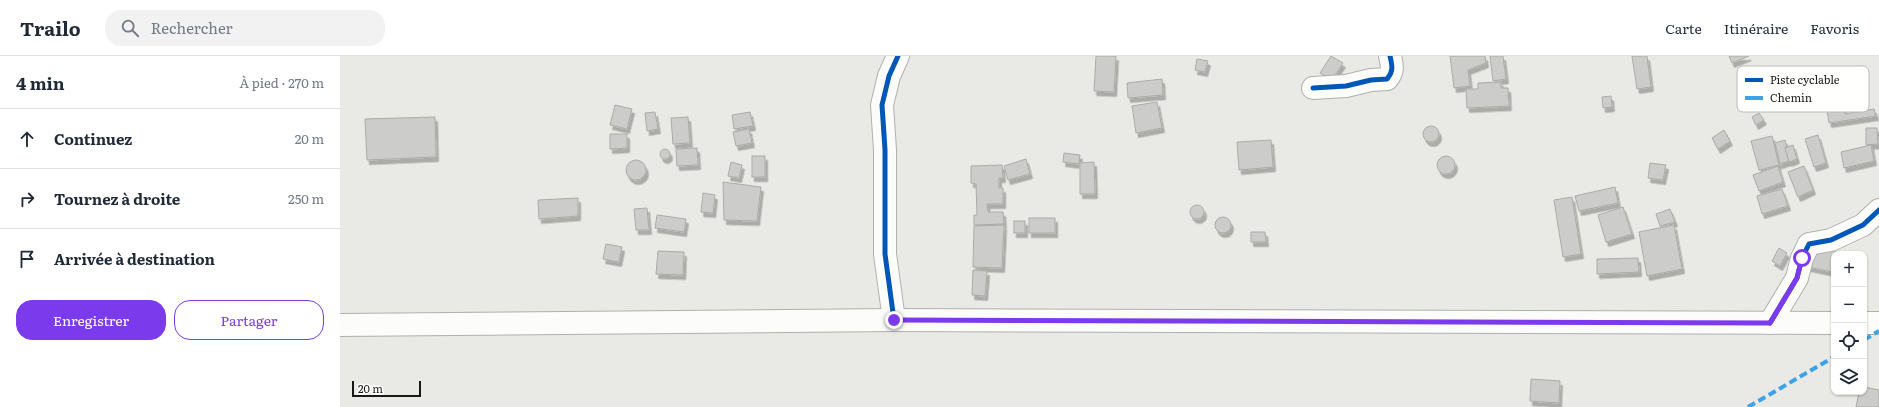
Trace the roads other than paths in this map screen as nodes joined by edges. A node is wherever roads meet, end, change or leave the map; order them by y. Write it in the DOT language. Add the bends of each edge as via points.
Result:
graph roads {
  1 [pos="898,56"];
  2 [pos="1390,56"];
  3 [pos="1313,88"];
  4 [pos="1879,210"];
  5 [pos="894,320"];
  6 [pos="1770,323"];
  7 [pos="1831,323"];
  8 [pos="1867,323"];
  9 [pos="1879,323"];
  10 [pos="340,325"];
  1 -- 5 [label="main road" via="889,76 882,105 885,150 885,254"];
  2 -- 3 [label="main road" via="1392,68 1387,79"];
  4 -- 6 [label="main road" via="1863,225 1831,240 1809,244 1797,278"];
  5 -- 6 [label="main road"];
  5 -- 10 [label="main road"];
  6 -- 7 [label="main road"];
  8 -- 9 [label="main road"];
}
